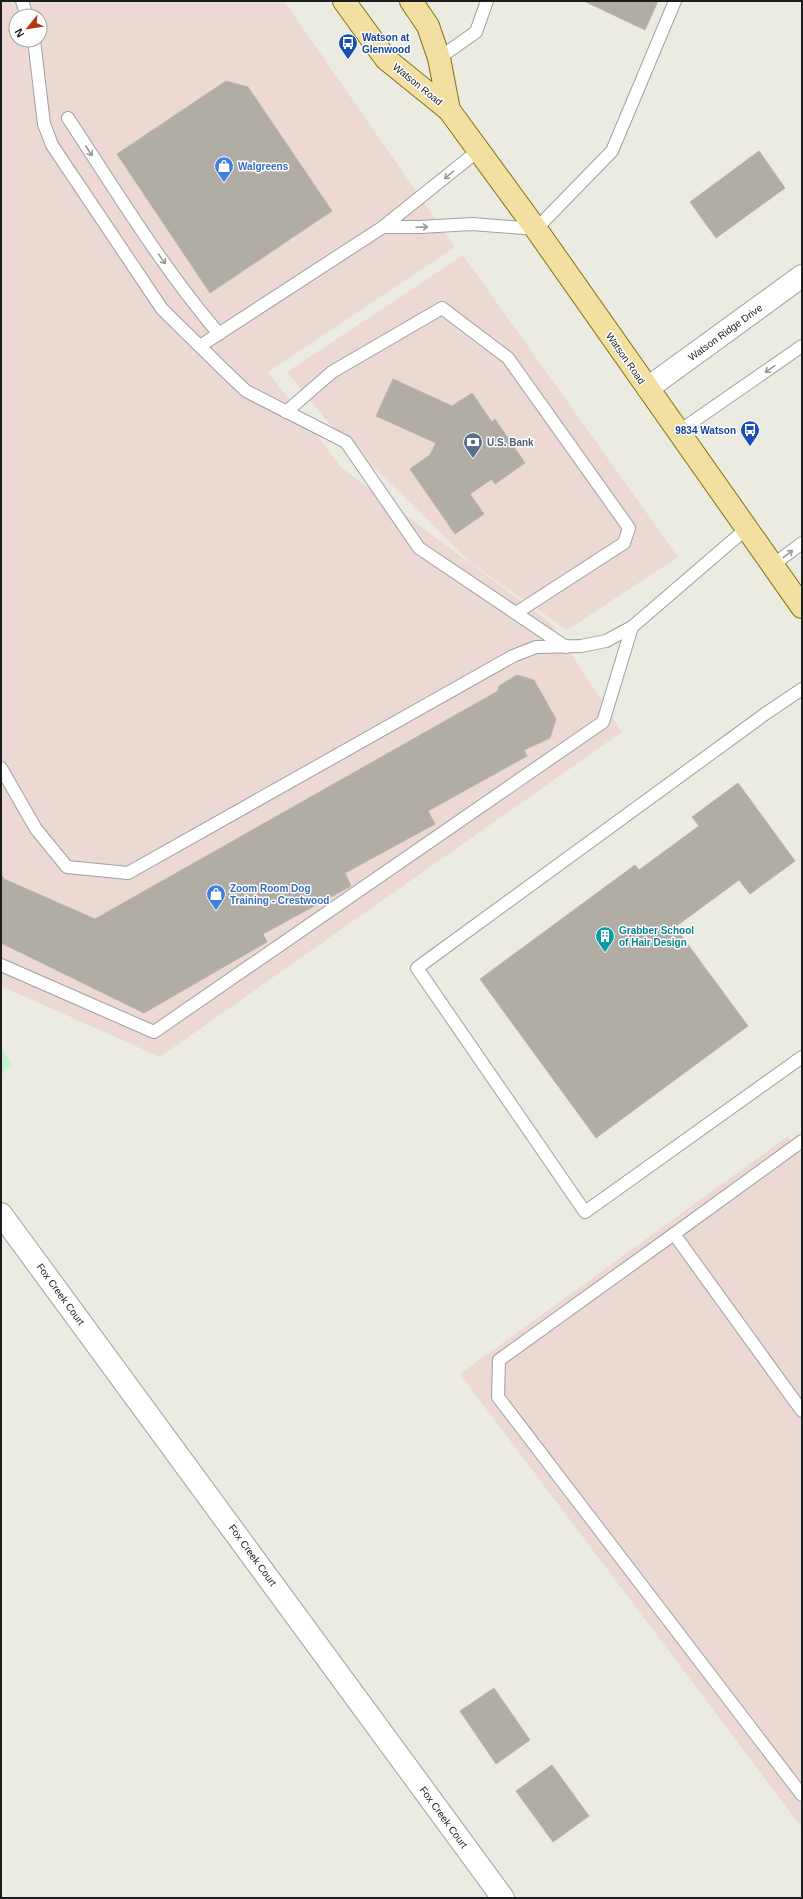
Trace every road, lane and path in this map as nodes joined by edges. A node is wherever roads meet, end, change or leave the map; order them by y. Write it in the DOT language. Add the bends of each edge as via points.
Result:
graph roads {
  1 [pos="344,1"];
  2 [pos="411,1"];
  3 [pos="487,1"];
  4 [pos="675,1"];
  5 [pos="35,48"];
  6 [pos="438,58"];
  7 [pos="449,110"];
  8 [pos="68,118"];
  9 [pos="479,150"];
  10 [pos="383,226"];
  11 [pos="536,229"];
  12 [pos="802,276"];
  13 [pos="219,334"];
  14 [pos="200,346"];
  15 [pos="802,346"];
  16 [pos="648,388"];
  17 [pos="286,412"];
  18 [pos="678,432"];
  19 [pos="746,529"];
  20 [pos="802,543"];
  21 [pos="773,565"];
  22 [pos="802,607"];
  23 [pos="516,613"];
  24 [pos="632,627"];
  25 [pos="566,647"];
  26 [pos="802,689"];
  27 [pos="1,768"];
  28 [pos="1,965"];
  29 [pos="802,1057"];
  30 [pos="802,1141"];
  31 [pos="1,1214"];
  32 [pos="674,1234"];
  33 [pos="802,1411"];
  34 [pos="802,1795"];
  35 [pos="503,1898"];
  1 -- 7 [label="main road, Watson Road" via="386,60"];
  2 -- 6 [label="main road, Watson Road" via="428,26"];
  3 -- 6 [label="lane" via="476,32"];
  4 -- 11 [label="lane" via="612,151"];
  5 -- 14 [label="lane" via="44,124 52,145 162,308"];
  6 -- 7 [label="main road, Watson Road"];
  7 -- 9 [label="main road, Watson Road"];
  8 -- 13 [label="lane, one-way" via="158,253"];
  9 -- 10 [label="lane, one-way"];
  9 -- 11 [label="main road, Watson Road"];
  10 -- 11 [label="lane, one-way" via="420,228 472,224"];
  10 -- 13 [label="lane"];
  11 -- 16 [label="main road, Watson Road"];
  12 -- 16 [label="street, Watson Ridge Drive"];
  13 -- 14 [label="lane"];
  14 -- 17 [label="lane" via="246,391"];
  15 -- 18 [label="lane, one-way"];
  16 -- 18 [label="main road, Watson Road"];
  17 -- 23 [label="lane" via="346,442 419,548"];
  17 -- 23 [label="lane" via="332,372 442,308 508,358 630,528 624,543"];
  18 -- 19 [label="main road, Watson Road"];
  19 -- 21 [label="main road, Watson Road"];
  19 -- 24 [label="lane"];
  21 -- 20 [label="lane, one-way"];
  21 -- 22 [label="main road, Watson Road"];
  23 -- 25 [label="lane"];
  24 -- 25 [label="lane" via="606,641"];
  24 -- 28 [label="lane" via="602,722 154,1032"];
  25 -- 27 [label="lane" via="536,647 513,656 128,873 67,867 36,828"];
  26 -- 29 [label="lane" via="758,718 417,968 585,1212"];
  30 -- 32 [label="lane"];
  31 -- 35 [label="street, Fox Creek Court"];
  32 -- 33 [label="lane"];
  32 -- 34 [label="lane" via="499,1360 498,1397"];
}
